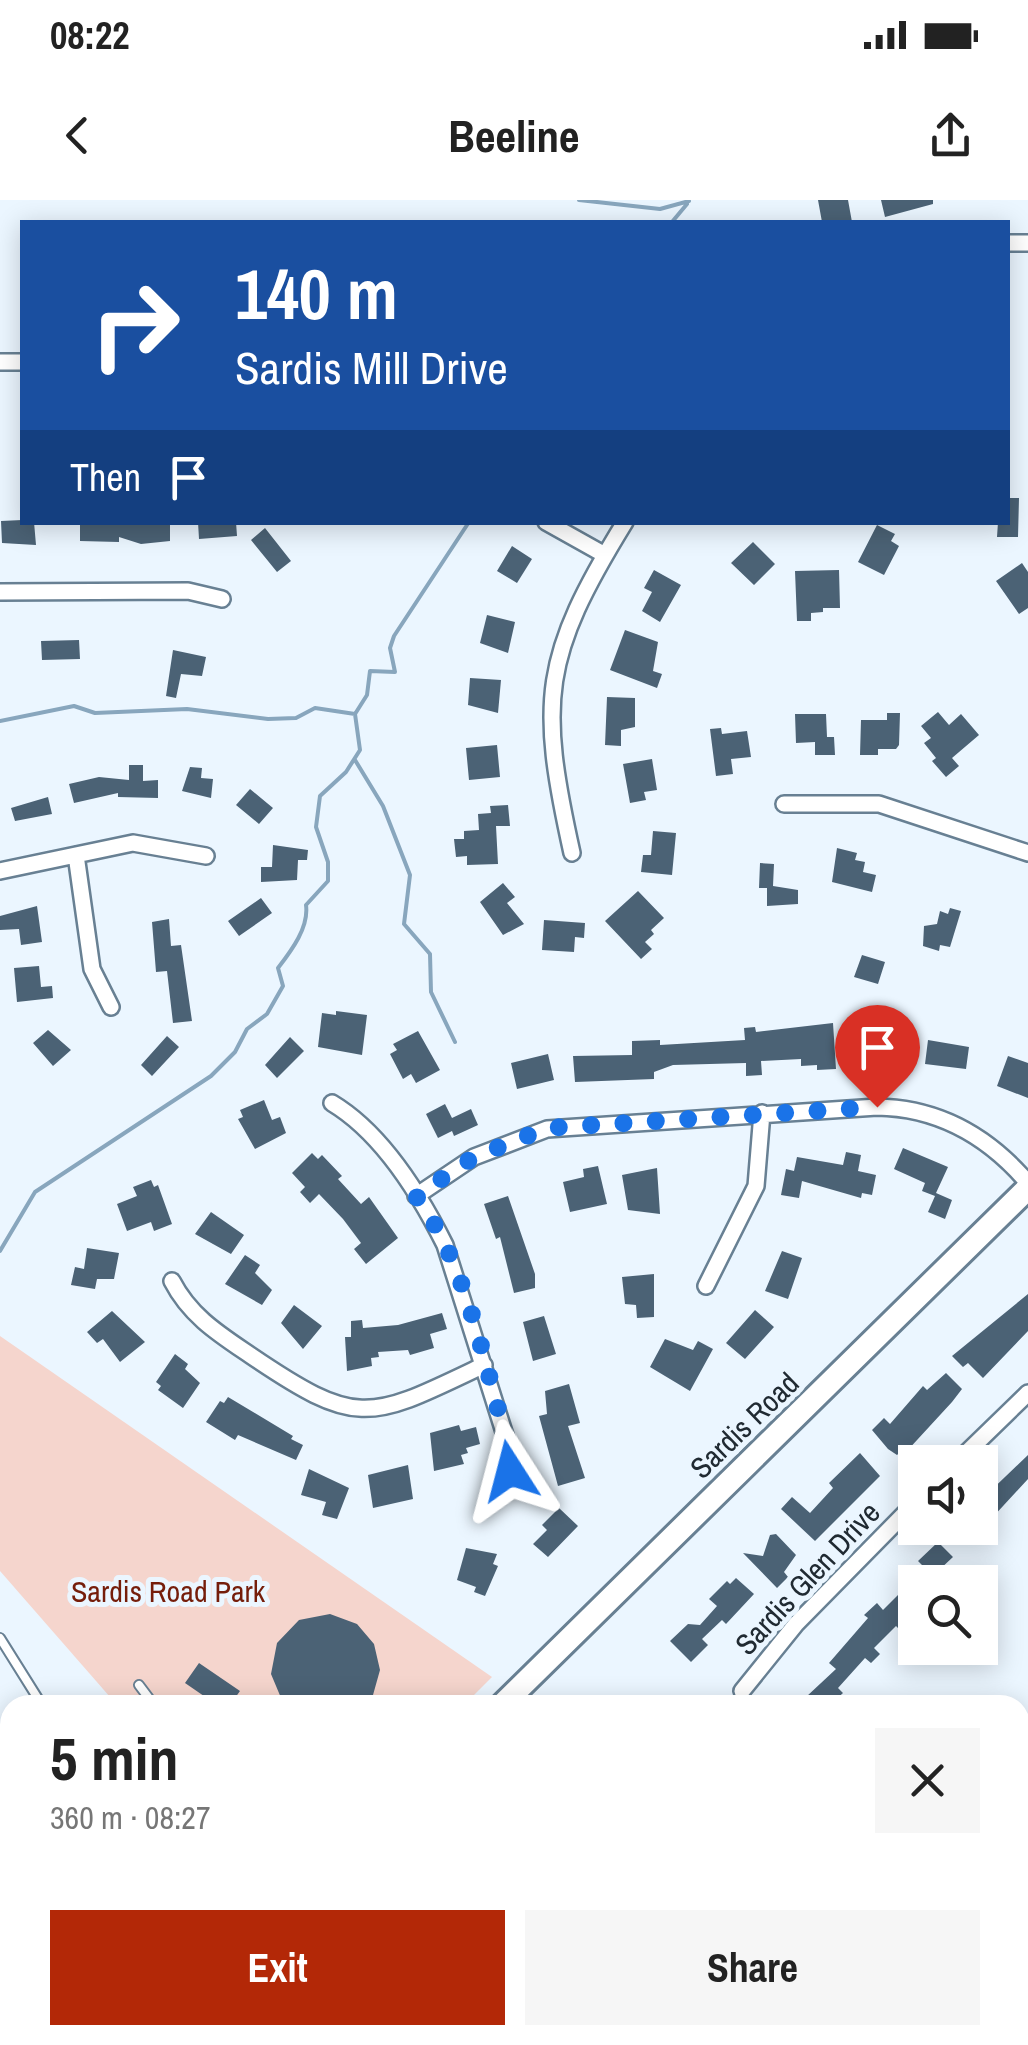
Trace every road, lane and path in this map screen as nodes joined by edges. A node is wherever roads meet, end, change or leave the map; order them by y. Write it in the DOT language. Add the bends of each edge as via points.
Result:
graph roads {
  1 [pos="551,525"];
  2 [pos="623,525"];
  3 [pos="605,555"];
  4 [pos="0,592"];
  5 [pos="222,600"];
  6 [pos="784,804"];
  7 [pos="572,853"];
  8 [pos="1028,853"];
  9 [pos="76,855"];
  10 [pos="206,856"];
  11 [pos="0,871"];
  12 [pos="111,1007"];
  13 [pos="332,1103"];
  14 [pos="762,1113"];
  15 [pos="1028,1185"];
  16 [pos="416,1196"];
  17 [pos="172,1281"];
  18 [pos="706,1286"];
  19 [pos="484,1364"];
  20 [pos="1028,1393"];
  21 [pos="974,1445"];
  22 [pos="504,1487"];
  23 [pos="898,1520"];
  24 [pos="0,1638"];
  25 [pos="139,1686"];
  26 [pos="742,1691"];
  27 [pos="36,1695"];
  28 [pos="146,1695"];
  29 [pos="512,1695"];
  1 -- 3 [label="street"];
  2 -- 3 [label="street"];
  3 -- 7 [label="street" via="577,604 555,667 552,755"];
  4 -- 5 [label="street" via="188,591"];
  6 -- 8 [label="street" via="879,804"];
  9 -- 10 [label="street" via="153,844"];
  9 -- 11 [label="street"];
  9 -- 12 [label="street" via="92,968"];
  13 -- 16 [label="street" via="359,1119"];
  14 -- 15 [label="street" via="916,1110 976,1135"];
  14 -- 16 [label="street" via="547,1128 474,1157"];
  14 -- 18 [label="street" via="756,1186"];
  15 -- 29 [label="main road, Sardis Road"];
  16 -- 19 [label="street" via="445,1244"];
  17 -- 19 [label="street" via="194,1315 311,1396 338,1406 392,1406"];
  19 -- 22 [label="street" via="510,1451"];
  20 -- 21 [label="street"];
  23 -- 26 [label="street, Sardis Glen Drive" via="796,1624"];
  24 -- 27 [label="lane"];
  25 -- 28 [label="lane"];
}
